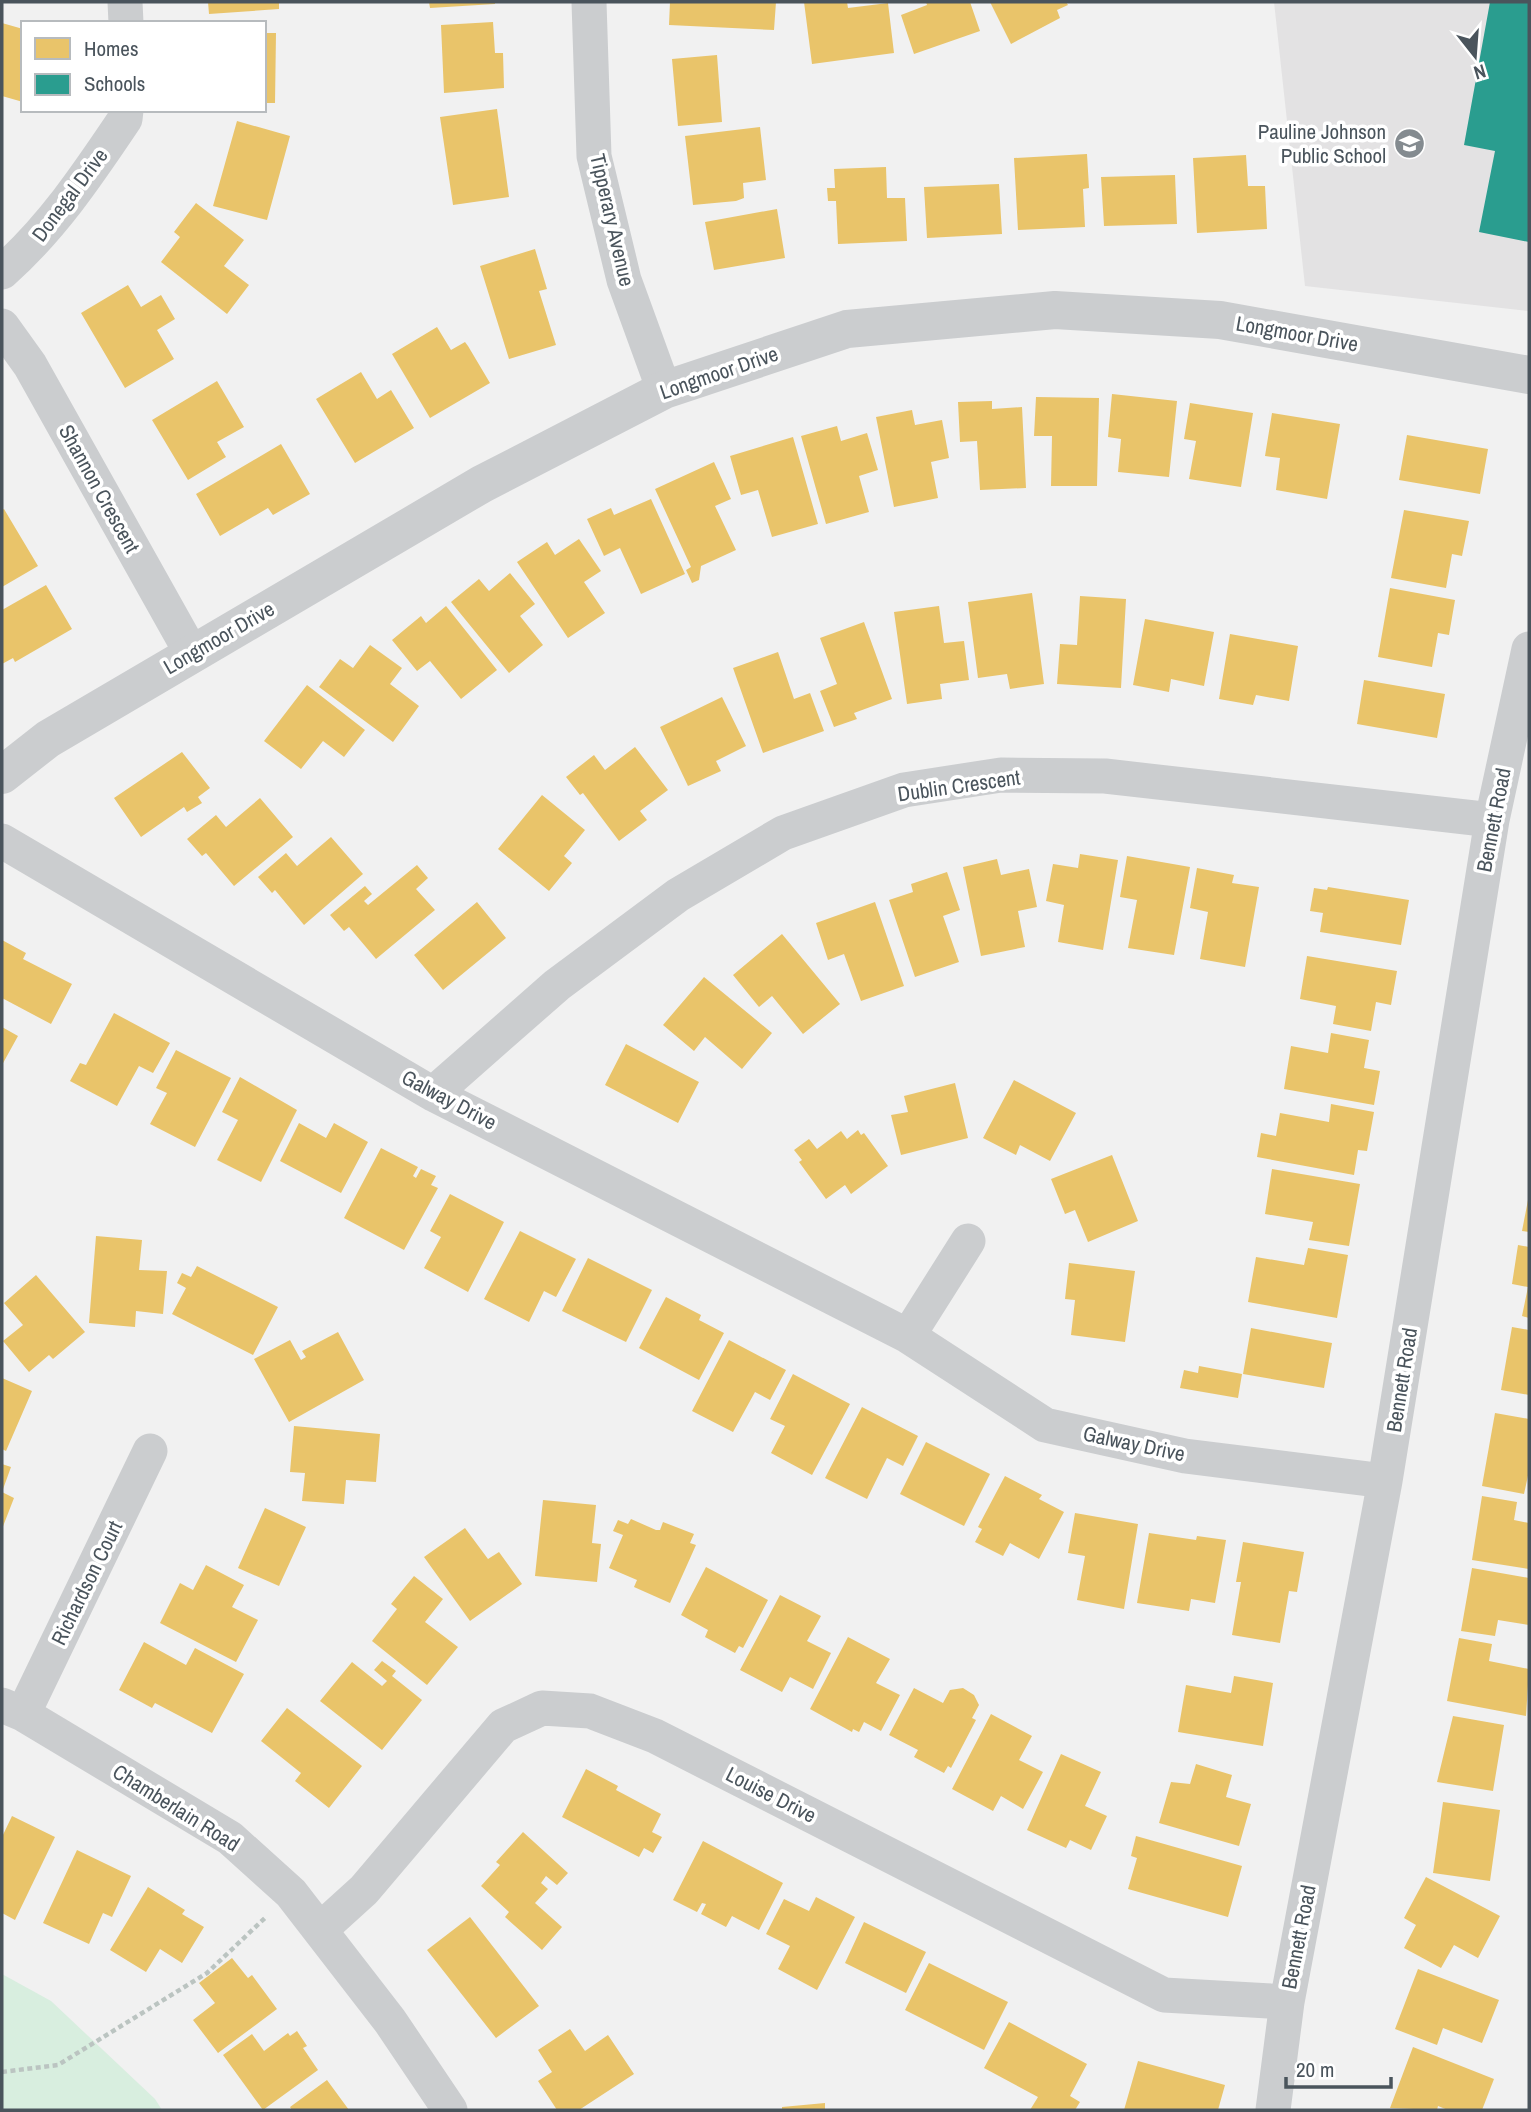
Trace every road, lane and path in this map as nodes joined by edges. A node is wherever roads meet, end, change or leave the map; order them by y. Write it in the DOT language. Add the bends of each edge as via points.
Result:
graph roads {
  1 [pos="125,2"];
  2 [pos="589,2"];
  3 [pos="126,21"];
  4 [pos="125,112"];
  5 [pos="2,272"];
  6 [pos="2,326"];
  7 [pos="1529,375"];
  8 [pos="664,390"];
  9 [pos="1529,649"];
  10 [pos="192,654"];
  11 [pos="2,775"];
  12 [pos="1492,820"];
  13 [pos="2,841"];
  14 [pos="433,1094"];
  15 [pos="968,1241"];
  16 [pos="908,1336"];
  17 [pos="150,1451"];
  18 [pos="1385,1481"];
  19 [pos="13,1710"];
  20 [pos="291,1893"];
  21 [pos="321,1928"];
  22 [pos="1287,2002"];
  23 [pos="2,2072"];
  24 [pos="450,2110"];
  25 [pos="1273,2110"];
  1 -- 3 [label="street"];
  2 -- 8 [label="street, Tipperary Avenue" via="594,156 624,280"];
  4 -- 5 [label="street, Donegal Drive" via="125,119 82,183 31,247"];
  6 -- 10 [label="street, Shannon Crescent" via="30,365"];
  7 -- 8 [label="street, Longmoor Drive" via="1220,320 1055,310 847,329"];
  8 -- 10 [label="street, Longmoor Drive" via="482,484"];
  9 -- 12 [label="street, Bennett Road"];
  10 -- 11 [label="street, Longmoor Drive" via="48,738"];
  12 -- 14 [label="street, Dublin Crescent" via="1105,776 1001,775 904,790 783,832 678,895 557,985"];
  12 -- 18 [label="street, Bennett Road"];
  13 -- 14 [label="street, Galway Drive"];
  14 -- 16 [label="street, Galway Drive"];
  15 -- 16 [label="street"];
  16 -- 18 [label="street, Galway Drive" via="1045,1424 1185,1456"];
  17 -- 19 [label="street, Richardson Court"];
  18 -- 22 [label="street, Bennett Road"];
  19 -- 20 [label="street, Chamberlain Road" via="229,1838"];
  20 -- 21 [label="street, Chamberlain Road"];
  20 -- 23 [label="path" via="207,1973 58,2065"];
  21 -- 22 [label="street, Louise Drive" via="364,1890 503,1726 542,1708 590,1711 655,1736 1164,1995"];
  21 -- 24 [label="street, Chamberlain Road"];
  22 -- 25 [label="street, Bennett Road"];
}
